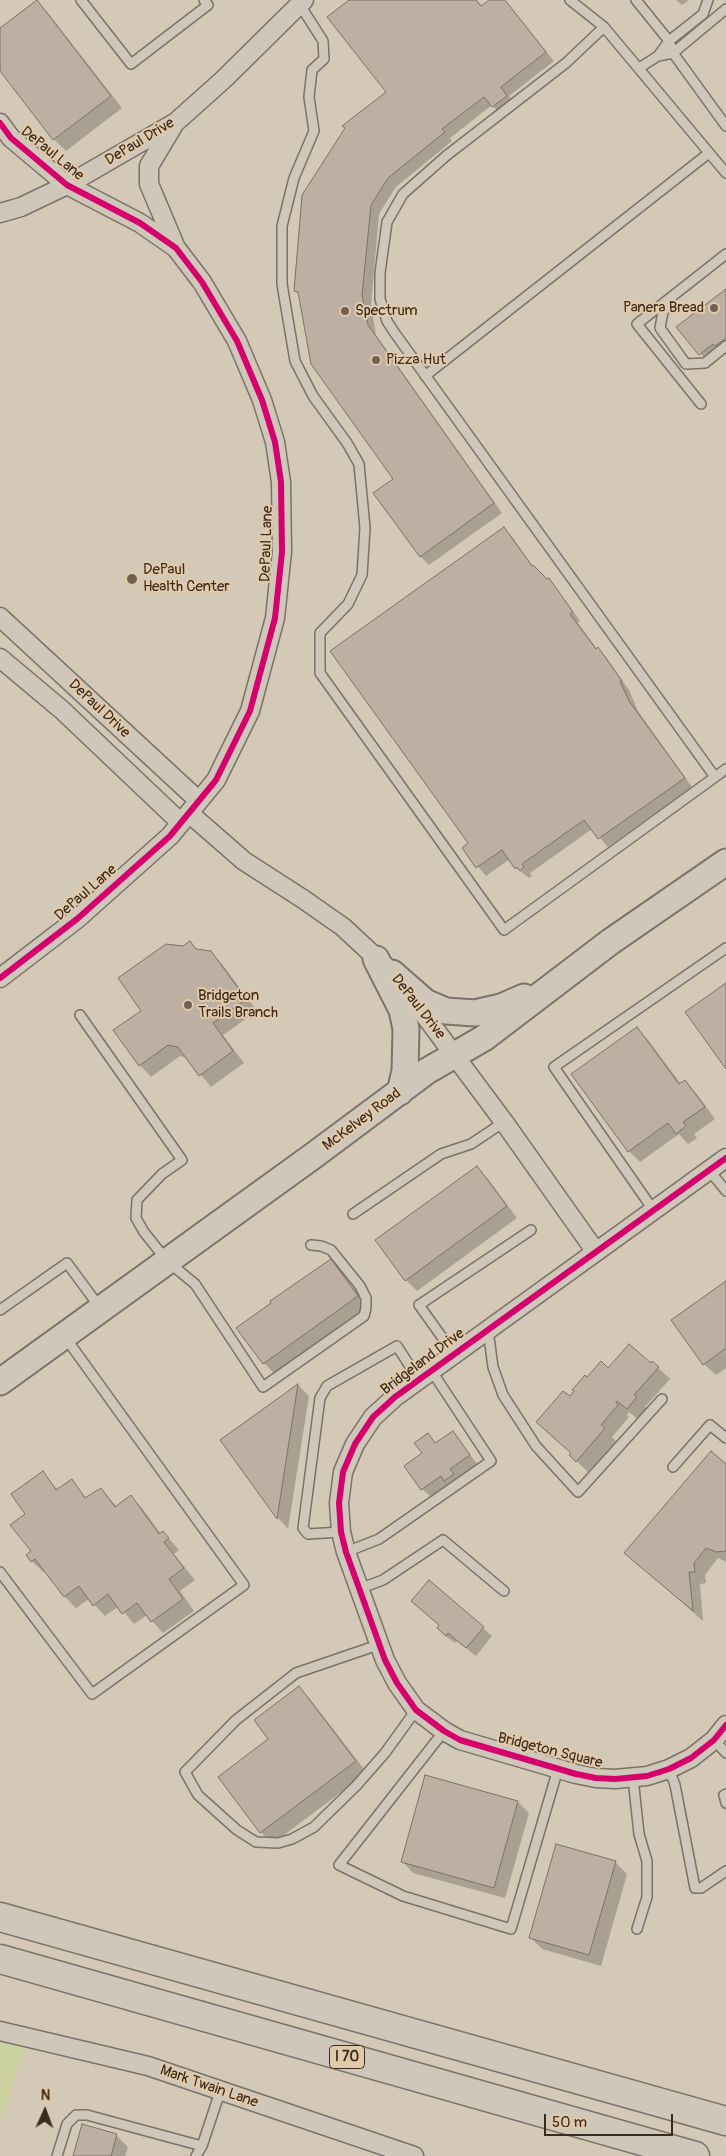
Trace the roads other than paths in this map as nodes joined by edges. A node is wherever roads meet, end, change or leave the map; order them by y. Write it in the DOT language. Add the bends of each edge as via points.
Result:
graph roads {
  1 [pos="80,0"];
  2 [pos="204,0"];
  3 [pos="570,0"];
  4 [pos="636,0"];
  5 [pos="708,0"];
  6 [pos="302,2"];
  7 [pos="580,4"];
  8 [pos="726,10"];
  9 [pos="604,27"];
  10 [pos="669,42"];
  11 [pos="673,53"];
  12 [pos="658,56"];
  13 [pos="639,68"];
  14 [pos="176,122"];
  15 [pos="0,123"];
  16 [pos="726,126"];
  17 [pos="709,153"];
  18 [pos="725,170"];
  19 [pos="67,185"];
  20 [pos="0,213"];
  21 [pos="176,248"];
  22 [pos="726,254"];
  23 [pos="676,293"];
  24 [pos="726,346"];
  25 [pos="425,376"];
  26 [pos="701,404"];
  27 [pos="0,617"];
  28 [pos="0,658"];
  29 [pos="726,769"];
  30 [pos="715,777"];
  31 [pos="189,812"];
  32 [pos="726,862"];
  33 [pos="726,948"];
  34 [pos="384,966"];
  35 [pos="0,978"];
  36 [pos="562,979"];
  37 [pos="80,1015"];
  38 [pos="455,1054"];
  39 [pos="400,1092"];
  40 [pos="504,1122"];
  41 [pos="726,1158"];
  42 [pos="709,1170"];
  43 [pos="726,1192"];
  44 [pos="654,1211"];
  45 [pos="353,1214"];
  46 [pos="531,1230"];
  47 [pos="310,1245"];
  48 [pos="596,1252"];
  49 [pos="167,1261"];
  50 [pos="101,1309"];
  51 [pos="0,1310"];
  52 [pos="488,1330"];
  53 [pos="64,1336"];
  54 [pos="454,1354"];
  55 [pos="424,1374"];
  56 [pos="0,1382"];
  57 [pos="662,1398"];
  58 [pos="726,1438"];
  59 [pos="673,1467"];
  60 [pos="341,1532"];
  61 [pos="346,1552"];
  62 [pos="0,1572"];
  63 [pos="359,1589"];
  64 [pos="504,1591"];
  65 [pos="378,1645"];
  66 [pos="416,1710"];
  67 [pos="726,1725"];
  68 [pos="444,1731"];
  69 [pos="720,1746"];
  70 [pos="558,1769"];
  71 [pos="669,1769"];
  72 [pos="633,1778"];
  73 [pos="726,1794"];
  74 [pos="726,1803"];
  75 [pos="726,1871"];
  76 [pos="0,1917"];
  77 [pos="637,1929"];
  78 [pos="0,1959"];
  79 [pos="0,2031"];
  80 [pos="220,2092"];
  81 [pos="726,2121"];
  82 [pos="202,2146"];
  83 [pos="57,2156"];
  84 [pos="196,2156"];
  85 [pos="414,2156"];
  86 [pos="695,2156"];
  1 -- 2 [label="lane" via="132,64 208,5"];
  3 -- 7 [label="lane"];
  4 -- 10 [label="lane"];
  5 -- 10 [label="lane" via="703,14"];
  6 -- 14 [label="street, DePaul Drive"];
  6 -- 30 [label="lane" via="323,41 324,59 312,70 309,97 314,130 294,178 282,226 282,284 295,361 313,396 359,464 365,528 362,575 348,604 320,633 320,674 504,930"];
  7 -- 9 [label="lane"];
  8 -- 11 [label="lane"];
  9 -- 13 [label="lane"];
  9 -- 25 [label="lane" via="566,63 409,187 390,214 380,273 382,309"];
  10 -- 11 [label="lane"];
  10 -- 12 [label="lane"];
  11 -- 12 [label="lane"];
  11 -- 16 [label="lane"];
  12 -- 13 [label="lane"];
  13 -- 17 [label="lane"];
  14 -- 19 [label="street, DePaul Drive"];
  14 -- 21 [label="street" via="149,166 149,184"];
  15 -- 19 [label="street, DePaul Lane" via="11,138"];
  17 -- 18 [label="lane"];
  17 -- 25 [label="lane"];
  19 -- 20 [label="street, DePaul Drive" via="21,207"];
  19 -- 21 [label="street, DePaul Lane" via="140,223"];
  21 -- 31 [label="street, DePaul Lane" via="202,282 237,341 262,400 275,442 281,482 282,552 275,618 250,711 216,780"];
  22 -- 23 [label="lane"];
  23 -- 24 [label="lane" via="663,312 660,328 686,364 705,363"];
  23 -- 26 [label="lane" via="636,324"];
  25 -- 30 [label="lane"];
  27 -- 31 [label="street, DePaul Drive"];
  28 -- 31 [label="street, DePaul Drive"];
  29 -- 30 [label="lane"];
  31 -- 34 [label="street, DePaul Drive" via="244,861 343,927"];
  31 -- 35 [label="street, DePaul Lane" via="170,836 77,919"];
  32 -- 36 [label="street, McKelvey Road"];
  33 -- 44 [label="lane" via="554,1068"];
  34 -- 36 [label="street" via="425,1002 446,1011 475,1013 501,1007"];
  34 -- 38 [label="street, DePaul Drive"];
  34 -- 39 [label="street" via="406,1029 406,1071"];
  36 -- 38 [label="street, McKelvey Road" via="484,1038"];
  37 -- 49 [label="lane" via="182,1160 162,1174 137,1200 136,1218"];
  38 -- 39 [label="street, McKelvey Road"];
  38 -- 40 [label="street, DePaul Drive"];
  39 -- 49 [label="street, McKelvey Road"];
  40 -- 45 [label="lane" via="471,1144 441,1154"];
  40 -- 48 [label="street, DePaul Drive"];
  41 -- 42 [label="street, Bridgeland Drive"];
  42 -- 43 [label="lane"];
  42 -- 44 [label="street, Bridgeland Drive"];
  44 -- 48 [label="street, Bridgeland Drive"];
  46 -- 54 [label="lane" via="419,1305"];
  47 -- 49 [label="lane" via="331,1250 360,1286 366,1298 364,1316 263,1387 195,1284"];
  48 -- 52 [label="street, Bridgeland Drive"];
  49 -- 50 [label="street, McKelvey Road"];
  50 -- 51 [label="lane" via="67,1262"];
  50 -- 53 [label="street, McKelvey Road"];
  52 -- 54 [label="street, Bridgeland Drive"];
  52 -- 57 [label="lane" via="493,1367 504,1395 536,1446 578,1492"];
  53 -- 56 [label="street, McKelvey Road"];
  53 -- 62 [label="lane" via="244,1585 92,1694"];
  54 -- 55 [label="street, Bridgeland Drive"];
  55 -- 60 [label="street, Bridgeland Drive" via="373,1418 355,1444 343,1472 340,1490"];
  55 -- 60 [label="lane" via="397,1346 327,1386 320,1398 303,1528 308,1534"];
  55 -- 61 [label="lane" via="491,1461 379,1539"];
  58 -- 59 [label="lane" via="710,1425"];
  60 -- 61 [label="street, Bridgeland Drive"];
  61 -- 63 [label="street, Bridgeland Drive"];
  63 -- 64 [label="lane" via="382,1580 443,1540"];
  63 -- 65 [label="street, Bridgeland Drive"];
  65 -- 66 [label="street, Bridgeland Drive" via="397,1684"];
  65 -- 66 [label="lane" via="296,1673 236,1720 186,1772 198,1795 237,1830 256,1842 278,1843 292,1839 314,1827 356,1786"];
  66 -- 68 [label="street, Bridgeland Drive"];
  67 -- 69 [label="street, Bridgeton Square"];
  68 -- 70 [label="street, Bridgeton Square" via="460,1740"];
  68 -- 70 [label="lane" via="339,1865 403,1896 510,1929"];
  69 -- 71 [label="street, Bridgeton Square"];
  70 -- 72 [label="street, Bridgeton Square" via="596,1778"];
  71 -- 72 [label="street, Bridgeton Square"];
  71 -- 75 [label="lane" via="695,1888 701,1888"];
  72 -- 77 [label="lane" via="639,1834 647,1861 647,1897"];
  73 -- 74 [label="lane"];
  76 -- 81 [label="highway"];
  78 -- 86 [label="highway, I 70"];
  79 -- 80 [label="street, Mark Twain Lane" via="148,2066"];
  80 -- 82 [label="lane"];
  80 -- 85 [label="street, Mark Twain Lane"];
  82 -- 83 [label="lane" via="87,2115 76,2115 67,2124"];
  82 -- 84 [label="lane"];
}
